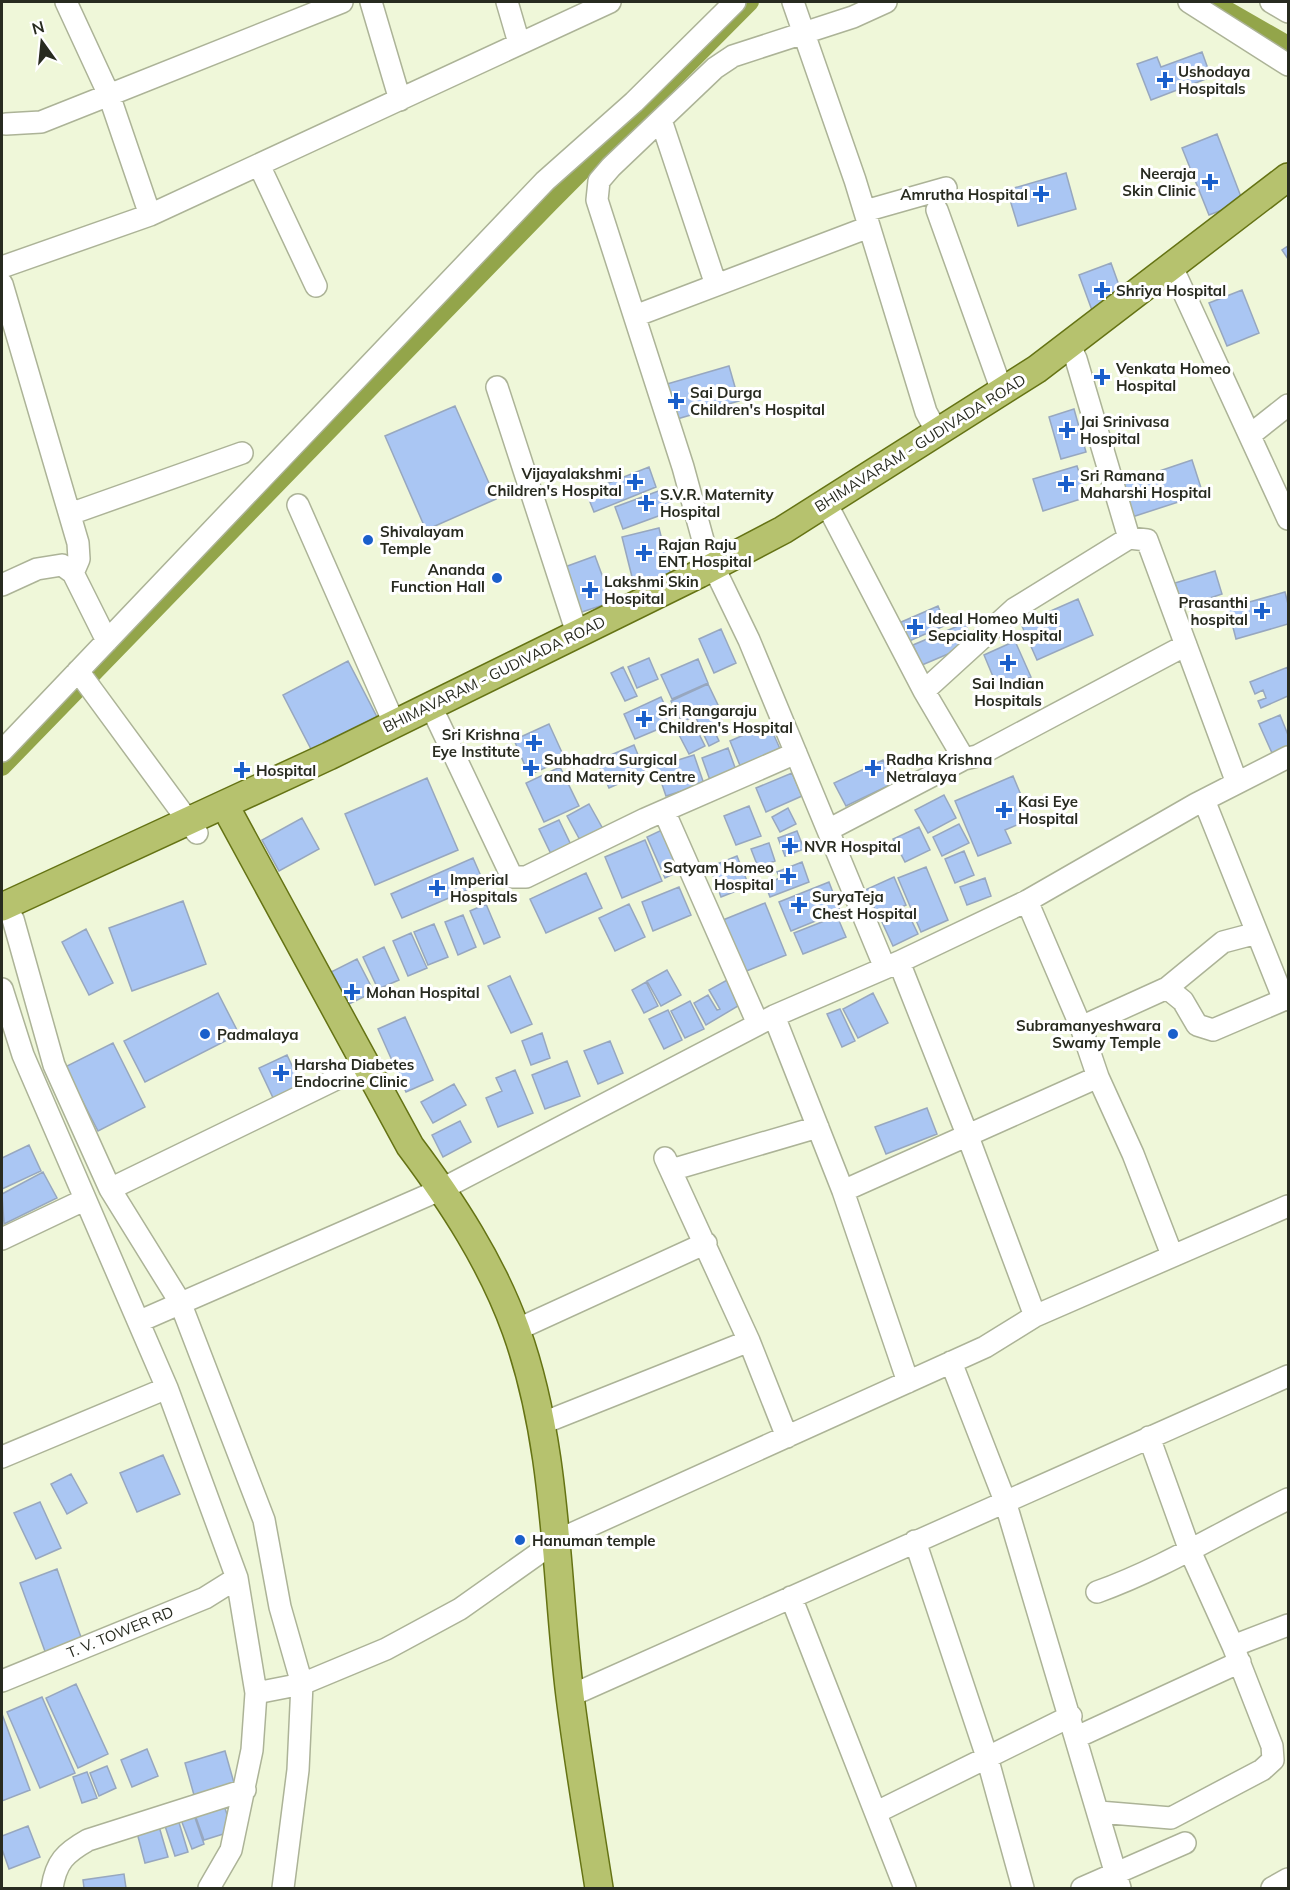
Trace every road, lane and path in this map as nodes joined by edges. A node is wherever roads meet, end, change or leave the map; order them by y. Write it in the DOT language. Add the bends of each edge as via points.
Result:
graph roads {
  1 [pos="66,2"];
  2 [pos="342,2"];
  3 [pos="371,2"];
  4 [pos="507,2"];
  5 [pos="610,2"];
  6 [pos="735,2"];
  7 [pos="793,2"];
  8 [pos="886,2"];
  9 [pos="1189,2"];
  10 [pos="1271,2"];
  11 [pos="1288,12"];
  12 [pos="803,32"];
  13 [pos="519,44"];
  14 [pos="1288,65"];
  15 [pos="109,95"];
  16 [pos="400,100"];
  17 [pos="661,120"];
  18 [pos="6,124"];
  19 [pos="575,156"];
  20 [pos="259,165"];
  21 [pos="1288,177"];
  22 [pos="598,180"];
  23 [pos="946,188"];
  24 [pos="1288,198"];
  25 [pos="937,210"];
  26 [pos="150,216"];
  27 [pos="867,219"];
  28 [pos="2,267"];
  29 [pos="1176,274"];
  30 [pos="2,284"];
  31 [pos="716,285"];
  32 [pos="316,286"];
  33 [pos="635,316"];
  34 [pos="1073,351"];
  35 [pos="497,387"];
  36 [pos="1002,391"];
  37 [pos="1288,405"];
  38 [pos="937,432"];
  39 [pos="1250,435"];
  40 [pos="242,453"];
  41 [pos="298,505"];
  42 [pos="831,510"];
  43 [pos="69,514"];
  44 [pos="1288,519"];
  45 [pos="1129,538"];
  46 [pos="73,573"];
  47 [pos="715,573"];
  48 [pos="2,585"];
  49 [pos="577,633"];
  50 [pos="106,641"];
  51 [pos="1186,645"];
  52 [pos="79,671"];
  53 [pos="924,691"];
  54 [pos="437,719"];
  55 [pos="394,723"];
  56 [pos="2,752"];
  57 [pos="796,753"];
  58 [pos="1288,757"];
  59 [pos="964,759"];
  60 [pos="1237,783"];
  61 [pos="1204,800"];
  62 [pos="228,810"];
  63 [pos="664,811"];
  64 [pos="193,826"];
  65 [pos="828,830"];
  66 [pos="1027,901"];
  67 [pos="5,917"];
  68 [pos="1257,933"];
  69 [pos="892,965"];
  70 [pos="1167,988"];
  71 [pos="2,989"];
  72 [pos="1286,999"];
  73 [pos="766,1020"];
  74 [pos="1081,1027"];
  75 [pos="365,1065"];
  76 [pos="1098,1077"];
  77 [pos="818,1127"];
  78 [pos="967,1134"];
  79 [pos="110,1189"];
  80 [pos="442,1189"];
  81 [pos="843,1191"];
  82 [pos="84,1200"];
  83 [pos="1288,1206"];
  84 [pos="2,1239"];
  85 [pos="706,1243"];
  86 [pos="1172,1255"];
  87 [pos="180,1302"];
  88 [pos="1035,1316"];
  89 [pos="140,1321"];
  90 [pos="516,1330"];
  91 [pos="749,1341"];
  92 [pos="951,1362"];
  93 [pos="1288,1376"];
  94 [pos="908,1382"];
  95 [pos="167,1388"];
  96 [pos="543,1423"];
  97 [pos="787,1437"];
  98 [pos="1149,1437"];
  99 [pos="2,1457"];
  100 [pos="1288,1499"];
  101 [pos="1005,1501"];
  102 [pos="556,1541"];
  103 [pos="915,1541"];
  104 [pos="1190,1551"];
  105 [pos="237,1578"];
  106 [pos="1097,1592"];
  107 [pos="791,1597"];
  108 [pos="1288,1625"];
  109 [pos="1236,1654"];
  110 [pos="2,1681"];
  111 [pos="302,1684"];
  112 [pos="256,1693"];
  113 [pos="570,1696"];
  114 [pos="1071,1716"];
  115 [pos="1077,1737"];
  116 [pos="987,1757"];
  117 [pos="1281,1757"];
  118 [pos="245,1790"];
  119 [pos="877,1812"];
  120 [pos="1099,1812"];
  121 [pos="1185,1843"];
  122 [pos="1288,1879"];
  123 [pos="1118,1881"];
  124 [pos="52,1888"];
  125 [pos="210,1888"];
  126 [pos="283,1888"];
  127 [pos="599,1888"];
  128 [pos="904,1888"];
  129 [pos="1023,1888"];
  130 [pos="1082,1888"];
  131 [pos="1272,1888"];
  1 -- 15 [label="street"];
  2 -- 15 [label="street"];
  3 -- 16 [label="street"];
  4 -- 13 [label="street"];
  5 -- 13 [label="street"];
  6 -- 19 [label="street"];
  7 -- 12 [label="street"];
  8 -- 12 [label="street" via="854,17"];
  9 -- 14 [label="street"];
  10 -- 11 [label="street"];
  12 -- 17 [label="street" via="733,56"];
  12 -- 27 [label="street"];
  13 -- 16 [label="street"];
  15 -- 18 [label="street" via="41,122"];
  15 -- 26 [label="street"];
  16 -- 20 [label="street"];
  17 -- 22 [label="street"];
  17 -- 31 [label="street"];
  19 -- 22 [label="street"];
  19 -- 50 [label="street" via="545,181 429,300"];
  20 -- 26 [label="street"];
  20 -- 32 [label="street"];
  21 -- 29 [label="main road, BHIMAVARAM - GUDIVADA ROAD"];
  22 -- 33 [label="street" via="597,200"];
  23 -- 27 [label="street"];
  24 -- 29 [label="main road, BHIMAVARAM - GUDIVADA ROAD"];
  25 -- 36 [label="street"];
  26 -- 28 [label="street"];
  27 -- 31 [label="street"];
  27 -- 38 [label="street" via="926,412"];
  29 -- 34 [label="main road, BHIMAVARAM - GUDIVADA ROAD"];
  29 -- 39 [label="street"];
  30 -- 43 [label="street"];
  31 -- 33 [label="street"];
  33 -- 47 [label="street"];
  34 -- 36 [label="main road, BHIMAVARAM - GUDIVADA ROAD"];
  34 -- 42 [label="main road, BHIMAVARAM - GUDIVADA ROAD" via="1046,382"];
  34 -- 45 [label="street"];
  35 -- 49 [label="street"];
  36 -- 38 [label="main road, BHIMAVARAM - GUDIVADA ROAD"];
  37 -- 39 [label="street"];
  38 -- 42 [label="main road, BHIMAVARAM - GUDIVADA ROAD"];
  39 -- 44 [label="street"];
  40 -- 43 [label="street"];
  41 -- 55 [label="street"];
  42 -- 47 [label="main road, BHIMAVARAM - GUDIVADA ROAD"];
  42 -- 53 [label="street"];
  43 -- 46 [label="street" via="79,550"];
  45 -- 51 [label="street" via="1147,540"];
  45 -- 53 [label="street" via="1014,609"];
  46 -- 48 [label="street" via="62,565 37,569"];
  46 -- 50 [label="street"];
  47 -- 49 [label="main road, BHIMAVARAM - GUDIVADA ROAD"];
  47 -- 54 [label="main road, BHIMAVARAM - GUDIVADA ROAD"];
  47 -- 57 [label="street" via="749,640"];
  49 -- 55 [label="main road, BHIMAVARAM - GUDIVADA ROAD"];
  50 -- 52 [label="street"];
  51 -- 59 [label="street" via="977,756"];
  51 -- 60 [label="street"];
  52 -- 56 [label="street"];
  52 -- 64 [label="street"];
  53 -- 59 [label="street"];
  54 -- 62 [label="main road, BHIMAVARAM - GUDIVADA ROAD" via="336,770"];
  54 -- 63 [label="street" via="512,877 526,877"];
  55 -- 62 [label="main road, BHIMAVARAM - GUDIVADA ROAD"];
  57 -- 63 [label="street"];
  57 -- 65 [label="street"];
  58 -- 60 [label="street"];
  59 -- 65 [label="street"];
  60 -- 61 [label="street"];
  61 -- 66 [label="street"];
  61 -- 68 [label="street"];
  62 -- 64 [label="main road, BHIMAVARAM - GUDIVADA ROAD"];
  62 -- 75 [label="main road"];
  63 -- 73 [label="street"];
  64 -- 67 [label="main road, BHIMAVARAM - GUDIVADA ROAD"];
  65 -- 69 [label="street"];
  66 -- 69 [label="street"];
  66 -- 74 [label="street"];
  67 -- 79 [label="street" via="54,1065"];
  68 -- 70 [label="street" via="1224,942"];
  68 -- 72 [label="street"];
  69 -- 73 [label="street"];
  69 -- 78 [label="street"];
  70 -- 72 [label="street" via="1183,1001 1197,1025 1213,1030"];
  70 -- 74 [label="street"];
  71 -- 82 [label="street" via="23,1055"];
  73 -- 77 [label="street"];
  73 -- 80 [label="street"];
  74 -- 76 [label="street"];
  75 -- 79 [label="street"];
  75 -- 80 [label="main road" via="410,1146"];
  76 -- 78 [label="street"];
  76 -- 86 [label="street"];
  77 -- 81 [label="street"];
  77 -- 85 [label="street" via="668,1164"];
  78 -- 81 [label="street"];
  78 -- 88 [label="street"];
  79 -- 87 [label="street"];
  80 -- 87 [label="street"];
  80 -- 90 [label="main road" via="490,1272"];
  81 -- 94 [label="street"];
  82 -- 84 [label="street"];
  82 -- 89 [label="street"];
  83 -- 86 [label="street"];
  85 -- 90 [label="street"];
  85 -- 91 [label="street"];
  86 -- 88 [label="street"];
  87 -- 89 [label="street"];
  87 -- 111 [label="street" via="264,1520 280,1607"];
  88 -- 92 [label="street" via="985,1347"];
  89 -- 95 [label="street"];
  90 -- 96 [label="main road"];
  91 -- 96 [label="street"];
  91 -- 97 [label="street"];
  92 -- 94 [label="street"];
  92 -- 101 [label="street"];
  93 -- 98 [label="street"];
  94 -- 97 [label="street"];
  95 -- 99 [label="street"];
  95 -- 105 [label="street"];
  96 -- 102 [label="main road"];
  97 -- 102 [label="street"];
  98 -- 101 [label="street"];
  98 -- 104 [label="street"];
  100 -- 104 [label="street"];
  101 -- 103 [label="street"];
  101 -- 114 [label="street"];
  102 -- 111 [label="street" via="460,1609 386,1649"];
  102 -- 113 [label="main road"];
  103 -- 107 [label="street"];
  103 -- 116 [label="street"];
  104 -- 106 [label="street"];
  104 -- 109 [label="street"];
  105 -- 110 [label="street, T. V. TOWER RD" via="205,1598"];
  105 -- 112 [label="street"];
  107 -- 113 [label="street"];
  107 -- 119 [label="street"];
  108 -- 109 [label="street"];
  109 -- 115 [label="street"];
  109 -- 117 [label="street" via="1272,1746"];
  111 -- 112 [label="street"];
  111 -- 126 [label="street" via="298,1770"];
  112 -- 118 [label="street"];
  113 -- 127 [label="main road"];
  114 -- 115 [label="street"];
  114 -- 116 [label="street"];
  115 -- 120 [label="street"];
  116 -- 119 [label="street"];
  116 -- 129 [label="street"];
  117 -- 120 [label="street" via="1171,1818"];
  118 -- 124 [label="street" via="88,1840 67,1852 54,1873"];
  118 -- 125 [label="street" via="231,1850"];
  119 -- 128 [label="street"];
  120 -- 123 [label="street"];
  121 -- 123 [label="street"];
  122 -- 131 [label="street"];
  123 -- 130 [label="street"];
}
